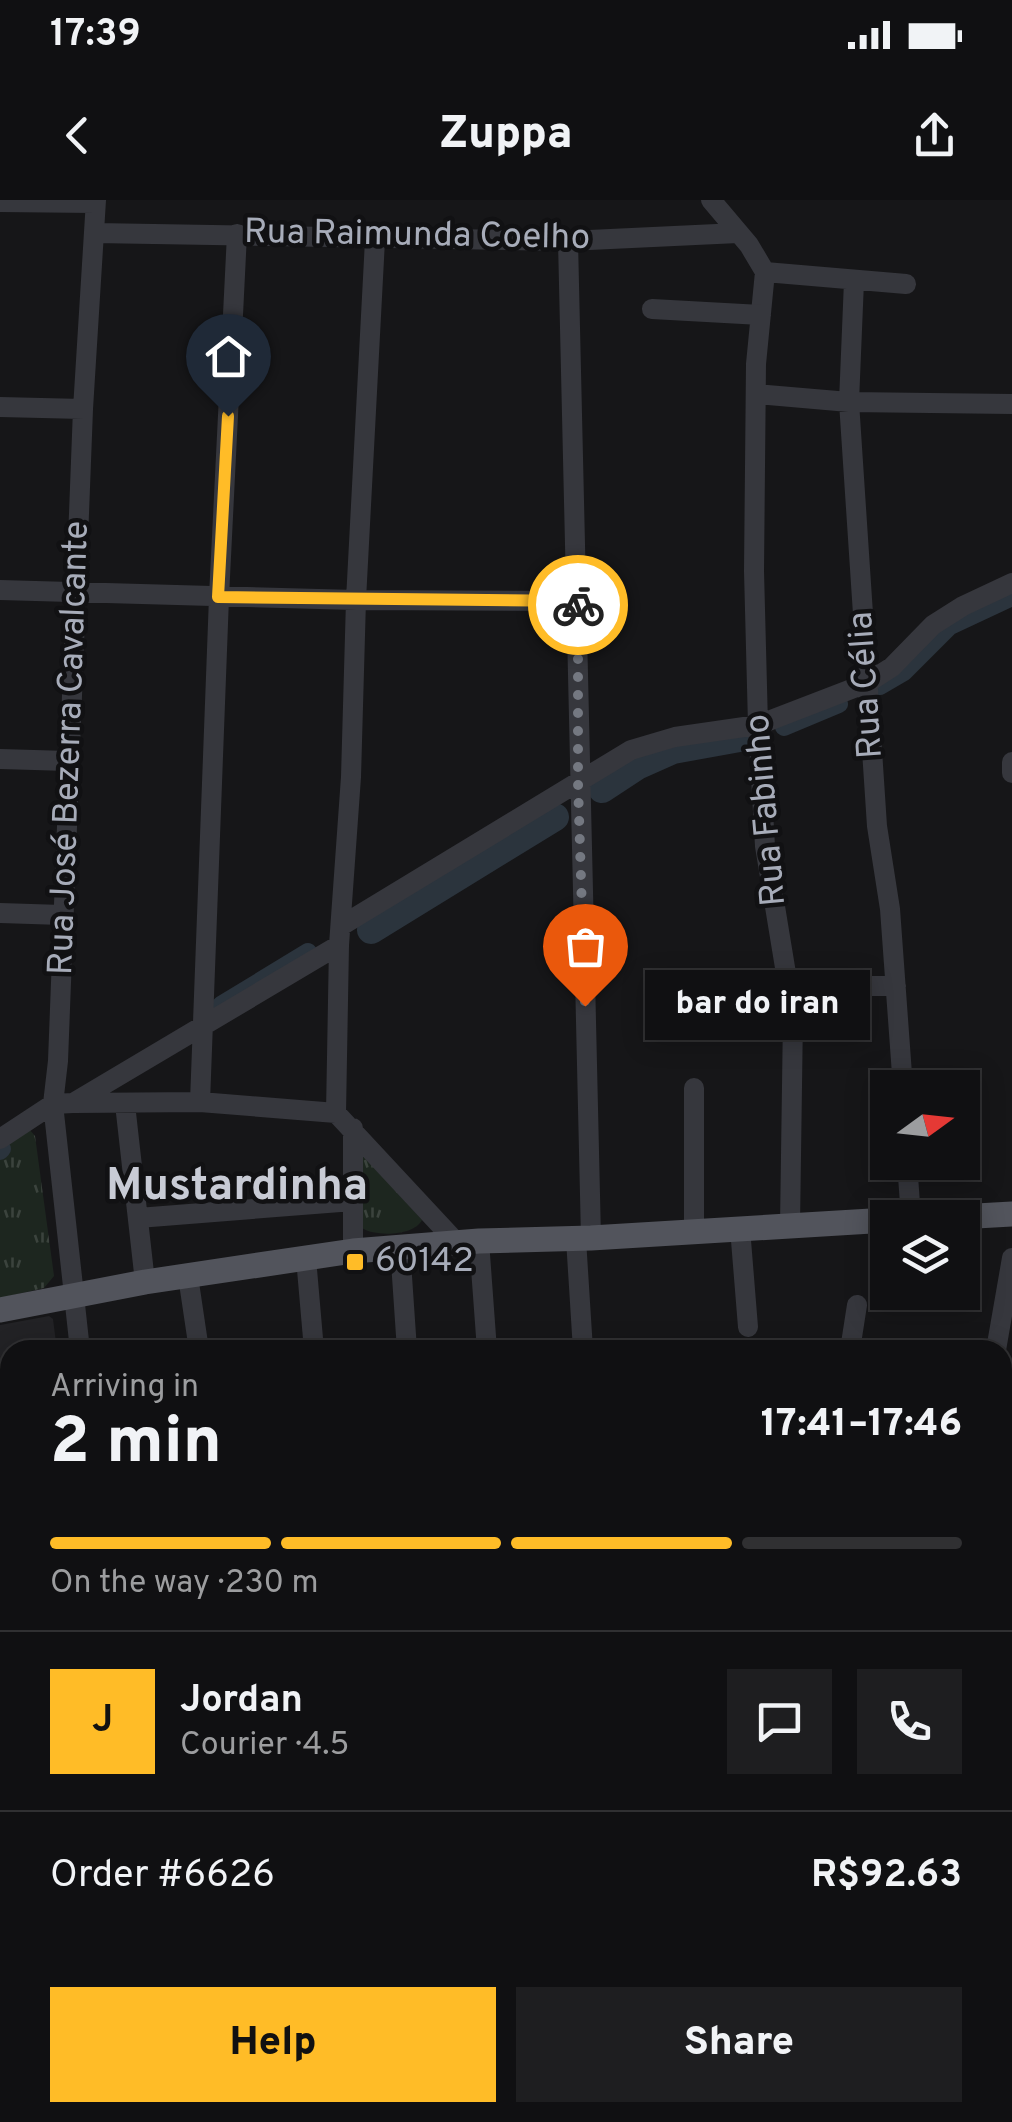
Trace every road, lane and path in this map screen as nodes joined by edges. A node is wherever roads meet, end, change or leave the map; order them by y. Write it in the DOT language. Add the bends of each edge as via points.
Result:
graph roads {
  1 [pos="711,200"];
  2 [pos="0,202"];
  3 [pos="96,202"];
  4 [pos="738,232"];
  5 [pos="94,233"];
  6 [pos="237,234"];
  7 [pos="376,240"];
  8 [pos="568,241"];
  9 [pos="765,272"];
  10 [pos="854,281"];
  11 [pos="906,284"];
  12 [pos="652,309"];
  13 [pos="761,316"];
  14 [pos="756,394"];
  15 [pos="849,402"];
  16 [pos="1012,404"];
  17 [pos="0,407"];
  18 [pos="83,409"];
  19 [pos="1012,583"];
  20 [pos="0,590"];
  21 [pos="76,590"];
  22 [pos="218,597"];
  23 [pos="356,600"];
  24 [pos="578,601"];
  25 [pos="867,684"];
  26 [pos="758,724"];
  27 [pos="0,759"];
  28 [pos="68,761"];
  29 [pos="1012,762"];
  30 [pos="1012,773"];
  31 [pos="578,783"];
  32 [pos="0,913"];
  33 [pos="62,915"];
  34 [pos="340,936"];
  35 [pos="790,986"];
  36 [pos="896,986"];
  37 [pos="202,1025"];
  38 [pos="901,1070"];
  39 [pos="694,1088"];
  40 [pos="200,1102"];
  41 [pos="62,1104"];
  42 [pos="124,1104"];
  43 [pos="336,1112"];
  44 [pos="353,1128"];
  45 [pos="0,1139"];
  46 [pos="353,1201"];
  47 [pos="1012,1214"];
  48 [pos="980,1216"];
  49 [pos="138,1218"];
  50 [pos="870,1221"];
  51 [pos="790,1225"];
  52 [pos="740,1228"];
  53 [pos="694,1231"];
  54 [pos="584,1238"];
  55 [pos="468,1242"];
  56 [pos="400,1247"];
  57 [pos="353,1251"];
  58 [pos="306,1258"];
  59 [pos="1012,1258"];
  60 [pos="188,1276"];
  61 [pos="145,1282"];
  62 [pos="74,1294"];
  63 [pos="857,1305"];
  64 [pos="0,1310"];
  65 [pos="748,1326"];
  66 [pos="79,1340"];
  67 [pos="198,1340"];
  68 [pos="313,1340"];
  69 [pos="406,1340"];
  70 [pos="485,1340"];
  71 [pos="583,1340"];
  72 [pos="852,1340"];
  73 [pos="998,1340"];
  1 -- 4 [label="street"];
  2 -- 3 [label="street"];
  3 -- 5 [label="street, Rua José Bezerra Cavalcante"];
  4 -- 8 [label="street, Rua Raimunda Coelho"];
  4 -- 9 [label="street"];
  5 -- 6 [label="street, Rua Raimunda Coelho"];
  5 -- 18 [label="street, Rua José Bezerra Cavalcante"];
  6 -- 7 [label="street, Rua Raimunda Coelho"];
  6 -- 22 [label="street"];
  7 -- 8 [label="street, Rua Raimunda Coelho"];
  7 -- 23 [label="street"];
  8 -- 24 [label="street"];
  9 -- 10 [label="street"];
  9 -- 13 [label="street, Rua Fabinho"];
  10 -- 11 [label="street"];
  10 -- 15 [label="street, Rua Célia"];
  12 -- 13 [label="street"];
  13 -- 14 [label="street, Rua Fabinho"];
  14 -- 15 [label="street"];
  14 -- 26 [label="street, Rua Fabinho"];
  15 -- 16 [label="street"];
  15 -- 25 [label="street, Rua Célia"];
  17 -- 18 [label="street"];
  18 -- 21 [label="street, Rua José Bezerra Cavalcante"];
  19 -- 25 [label="street" via="934,625"];
  20 -- 21 [label="street"];
  21 -- 22 [label="street"];
  21 -- 28 [label="street, Rua José Bezerra Cavalcante"];
  22 -- 23 [label="street"];
  22 -- 37 [label="street"];
  23 -- 24 [label="street"];
  23 -- 34 [label="street"];
  24 -- 31 [label="street"];
  25 -- 26 [label="street"];
  25 -- 36 [label="street, Rua Célia"];
  26 -- 31 [label="street" via="651,742"];
  26 -- 35 [label="street, Rua Fabinho" via="772,904"];
  27 -- 28 [label="street"];
  28 -- 33 [label="street, Rua José Bezerra Cavalcante"];
  29 -- 30 [label="street"];
  31 -- 34 [label="street"];
  31 -- 54 [label="street"];
  32 -- 33 [label="street"];
  33 -- 41 [label="street, Rua José Bezerra Cavalcante"];
  34 -- 37 [label="street"];
  34 -- 43 [label="street"];
  35 -- 36 [label="street"];
  35 -- 51 [label="street, Rua Fabinho"];
  36 -- 38 [label="street, Rua Célia"];
  37 -- 40 [label="street"];
  37 -- 41 [label="street"];
  39 -- 53 [label="street"];
  40 -- 42 [label="street"];
  40 -- 43 [label="street"];
  41 -- 42 [label="street"];
  41 -- 45 [label="street"];
  41 -- 62 [label="street, Rua José Bezerra Cavalcante"];
  42 -- 49 [label="street"];
  43 -- 44 [label="street"];
  44 -- 46 [label="street"];
  44 -- 55 [label="street"];
  46 -- 49 [label="street"];
  46 -- 57 [label="street"];
  47 -- 48 [label="main road"];
  49 -- 61 [label="street"];
  50 -- 51 [label="main road"];
  51 -- 52 [label="main road"];
  52 -- 53 [label="main road"];
  52 -- 65 [label="street"];
  53 -- 54 [label="main road"];
  54 -- 55 [label="main road"];
  54 -- 71 [label="street"];
  55 -- 56 [label="main road"];
  55 -- 70 [label="street"];
  56 -- 57 [label="main road"];
  56 -- 69 [label="street"];
  57 -- 58 [label="main road"];
  58 -- 60 [label="main road"];
  58 -- 68 [label="street"];
  59 -- 73 [label="street"];
  60 -- 61 [label="main road"];
  60 -- 67 [label="street"];
  61 -- 62 [label="main road"];
  62 -- 64 [label="main road"];
  62 -- 66 [label="street, Rua José Bezerra Cavalcante"];
  63 -- 72 [label="street"];
}
